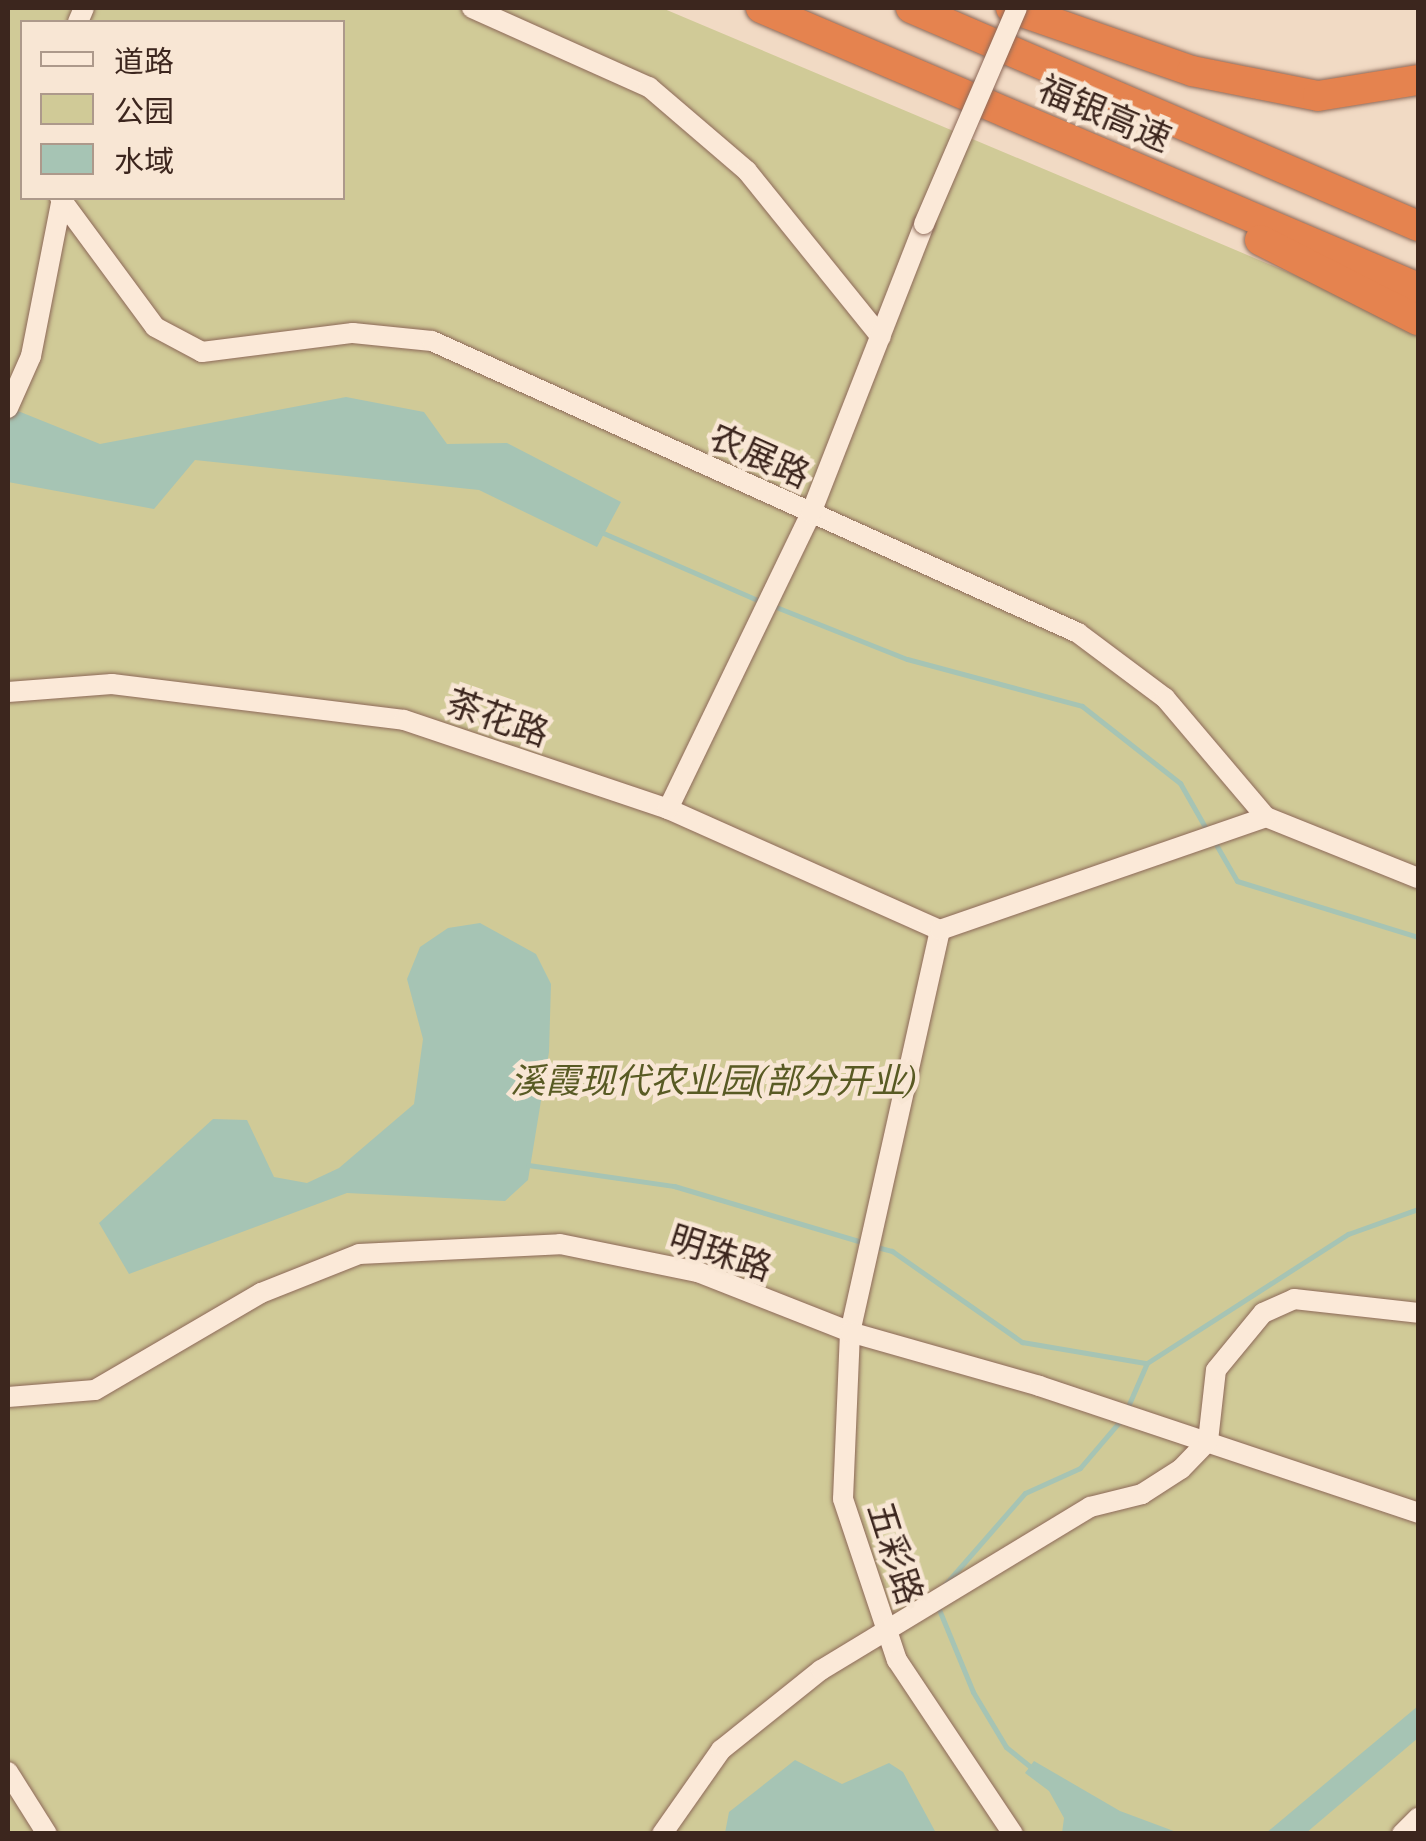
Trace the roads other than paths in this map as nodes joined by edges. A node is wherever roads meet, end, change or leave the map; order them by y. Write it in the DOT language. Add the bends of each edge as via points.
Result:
graph roads {
  1 [pos="472,8"];
  2 [pos="762,8"];
  3 [pos="911,8"];
  4 [pos="1014,8"];
  5 [pos="1418,80"];
  6 [pos="1021,118"];
  7 [pos="60,200"];
  8 [pos="1418,226"];
  9 [pos="1418,288"];
  10 [pos="1418,320"];
  11 [pos="881,337"];
  12 [pos="8,408"];
  13 [pos="811,514"];
  14 [pos="8,692"];
  15 [pos="668,810"];
  16 [pos="1266,816"];
  17 [pos="1418,878"];
  18 [pos="940,930"];
  19 [pos="1418,1313"];
  20 [pos="850,1332"];
  21 [pos="8,1397"];
  22 [pos="1208,1441"];
  23 [pos="1418,1513"];
  24 [pos="888,1632"];
  25 [pos="8,1772"];
  26 [pos="1418,1818"];
  27 [pos="47,1834"];
  28 [pos="662,1834"];
  29 [pos="1013,1834"];
  30 [pos="1402,1834"];
  1 -- 11 [label="street" via="649,87 747,172"];
  2 -- 6 [label="highway, 福银高速"];
  3 -- 8 [label="highway, 福银高速"];
  4 -- 5 [label="highway" via="1192,71 1318,96"];
  4 -- 11 [label="street, bridge"];
  6 -- 9 [label="highway, 福银高速"];
  6 -- 10 [label="highway"];
  7 -- 12 [label="street" via="31,356"];
  7 -- 13 [label="street, 农展路" via="155,326 202,352 353,333 432,342"];
  11 -- 13 [label="street"];
  13 -- 15 [label="street"];
  13 -- 16 [label="street, 农展路" via="1078,633 1165,698"];
  14 -- 15 [label="street, 茶花路" via="112,684 404,720"];
  15 -- 18 [label="street, 茶花路"];
  16 -- 17 [label="street, 农展路"];
  16 -- 18 [label="street"];
  18 -- 20 [label="street, 五彩路"];
  19 -- 22 [label="street" via="1294,1299 1263,1313 1216,1370"];
  20 -- 21 [label="street, 明珠路" via="698,1272 560,1244 358,1254 261,1293 95,1390"];
  20 -- 22 [label="street, 明珠路"];
  20 -- 24 [label="street, 五彩路" via="842,1500"];
  22 -- 23 [label="street, 明珠路"];
  22 -- 24 [label="street" via="1142,1494 1090,1507"];
  24 -- 28 [label="street" via="821,1670 721,1750"];
  24 -- 29 [label="street, 五彩路" via="907,1676"];
  25 -- 27 [label="street"];
  26 -- 30 [label="street"];
}
